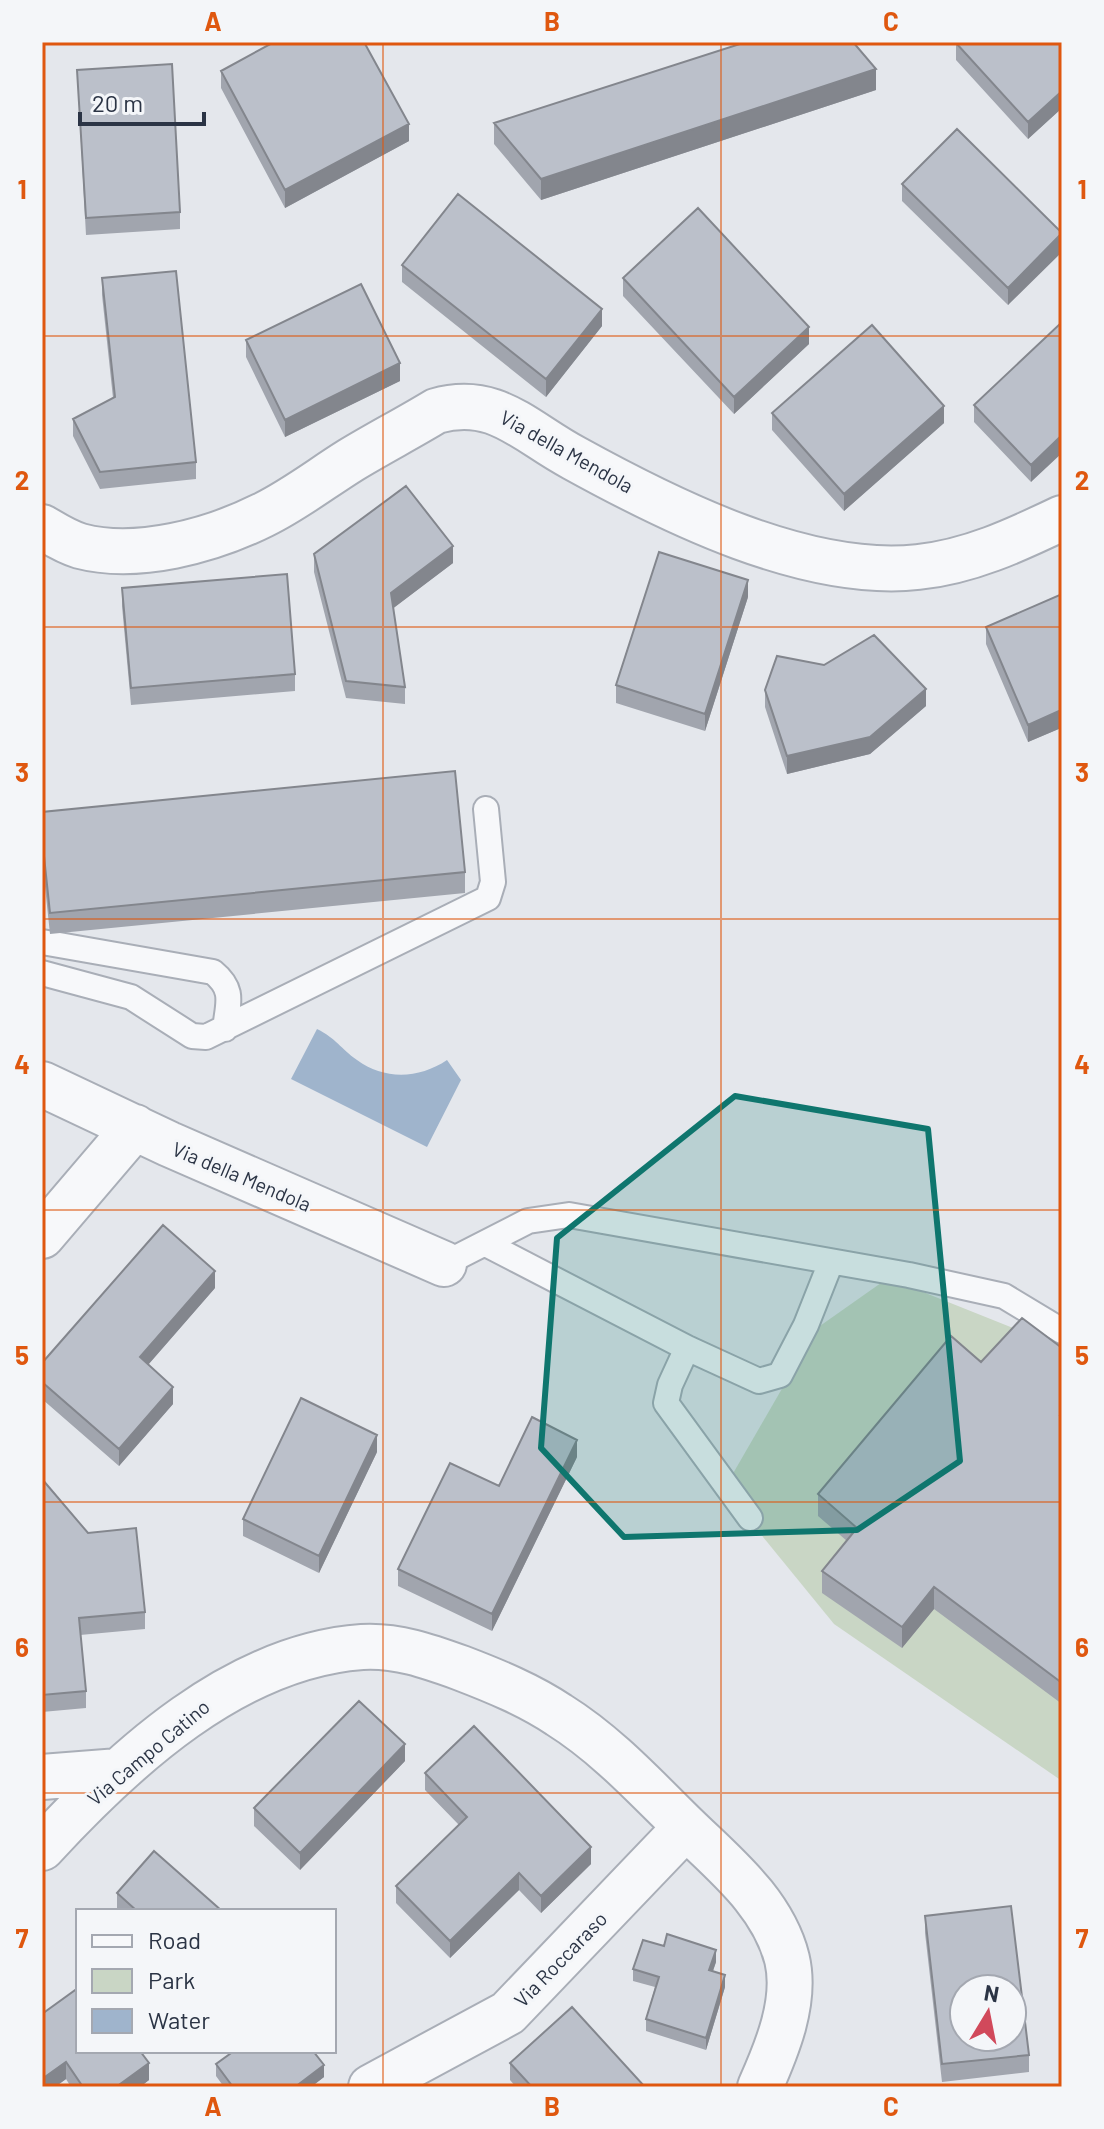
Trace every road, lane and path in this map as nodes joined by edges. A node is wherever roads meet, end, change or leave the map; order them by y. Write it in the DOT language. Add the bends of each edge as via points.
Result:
graph roads {
  1 [pos="1062,518"];
  2 [pos="42,527"];
  3 [pos="486,809"];
  4 [pos="42,942"];
  5 [pos="42,973"];
  6 [pos="225,1029"];
  7 [pos="42,1084"];
  8 [pos="135,1127"];
  9 [pos="42,1236"];
  10 [pos="486,1244"];
  11 [pos="831,1262"];
  12 [pos="444,1264"];
  13 [pos="1062,1331"];
  14 [pos="687,1348"];
  15 [pos="750,1518"];
  16 [pos="119,1771"];
  17 [pos="42,1777"];
  18 [pos="686,1827"];
  19 [pos="42,1848"];
  20 [pos="371,2087"];
  21 [pos="760,2087"];
  1 -- 2 [label="street, Via della Mendola" via="960,560 890,569 824,560 756,543 697,520 573,458 496,411 455,406 436,411 264,515 197,540 140,550 98,549 60,539"];
  3 -- 6 [label="lane" via="493,882 488,898"];
  4 -- 6 [label="lane" via="213,972 230,994"];
  5 -- 6 [label="lane" via="131,997 192,1036"];
  7 -- 8 [label="street, Via della Mendola"];
  8 -- 9 [label="street"];
  8 -- 12 [label="street, Via della Mendola"];
  10 -- 11 [label="lane" via="528,1221 569,1215"];
  10 -- 12 [label="lane"];
  10 -- 14 [label="lane"];
  11 -- 13 [label="lane" via="1004,1296"];
  11 -- 14 [label="lane" via="780,1375 759,1381"];
  14 -- 15 [label="lane" via="666,1403"];
  16 -- 17 [label="street"];
  16 -- 18 [label="street, Via Campo Catino" via="212,1697 241,1682 331,1651 390,1647 479,1675 562,1716 610,1753"];
  16 -- 19 [label="street, Via Campo Catino"];
  18 -- 20 [label="street, Via Roccaraso" via="508,2013"];
  18 -- 21 [label="street, Via Campo Catino" via="756,1899 781,1939 788,1962 785,2018"];
}
